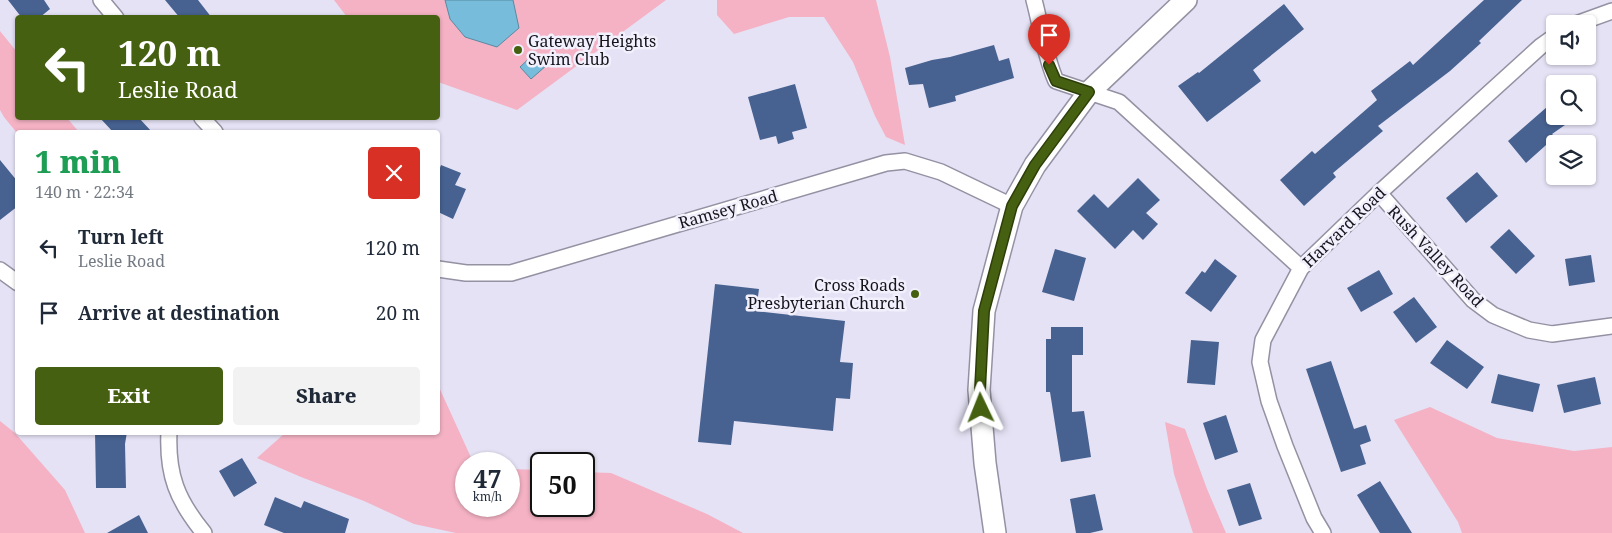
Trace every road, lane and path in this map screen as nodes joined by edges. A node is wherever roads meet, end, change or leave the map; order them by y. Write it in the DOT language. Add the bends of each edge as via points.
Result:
graph roads {
  1 [pos="101,0"];
  2 [pos="1034,0"];
  3 [pos="1186,0"];
  4 [pos="1612,11"];
  5 [pos="114,15"];
  6 [pos="1596,17"];
  7 [pos="1546,42"];
  8 [pos="1089,92"];
  9 [pos="204,120"];
  10 [pos="213,130"];
  11 [pos="1379,193"];
  12 [pos="1012,206"];
  13 [pos="1301,268"];
  14 [pos="440,269"];
  15 [pos="0,270"];
  16 [pos="15,281"];
  17 [pos="1612,326"];
  18 [pos="169,435"];
  19 [pos="204,533"];
  20 [pos="995,533"];
  21 [pos="1323,533"];
  1 -- 5 [label="street"];
  2 -- 8 [label="street" via="1049,65 1056,81"];
  3 -- 8 [label="main road"];
  4 -- 6 [label="street"];
  7 -- 11 [label="street, Harvard Road"];
  8 -- 12 [label="main road" via="1035,165"];
  8 -- 13 [label="street" via="1120,102"];
  9 -- 10 [label="street"];
  11 -- 13 [label="street, Harvard Road"];
  11 -- 17 [label="street, Rush Valley Road" via="1473,300 1493,315 1529,330 1552,334"];
  12 -- 14 [label="street, Ramsey Road" via="941,172 905,161 886,163 511,273"];
  12 -- 20 [label="main road" via="984,311 980,370 985,463"];
  13 -- 21 [label="street, Harvard Road" via="1263,340 1260,362 1285,446"];
  15 -- 16 [label="street"];
  18 -- 19 [label="street" via="168,454 175,488 190,516"];
}
